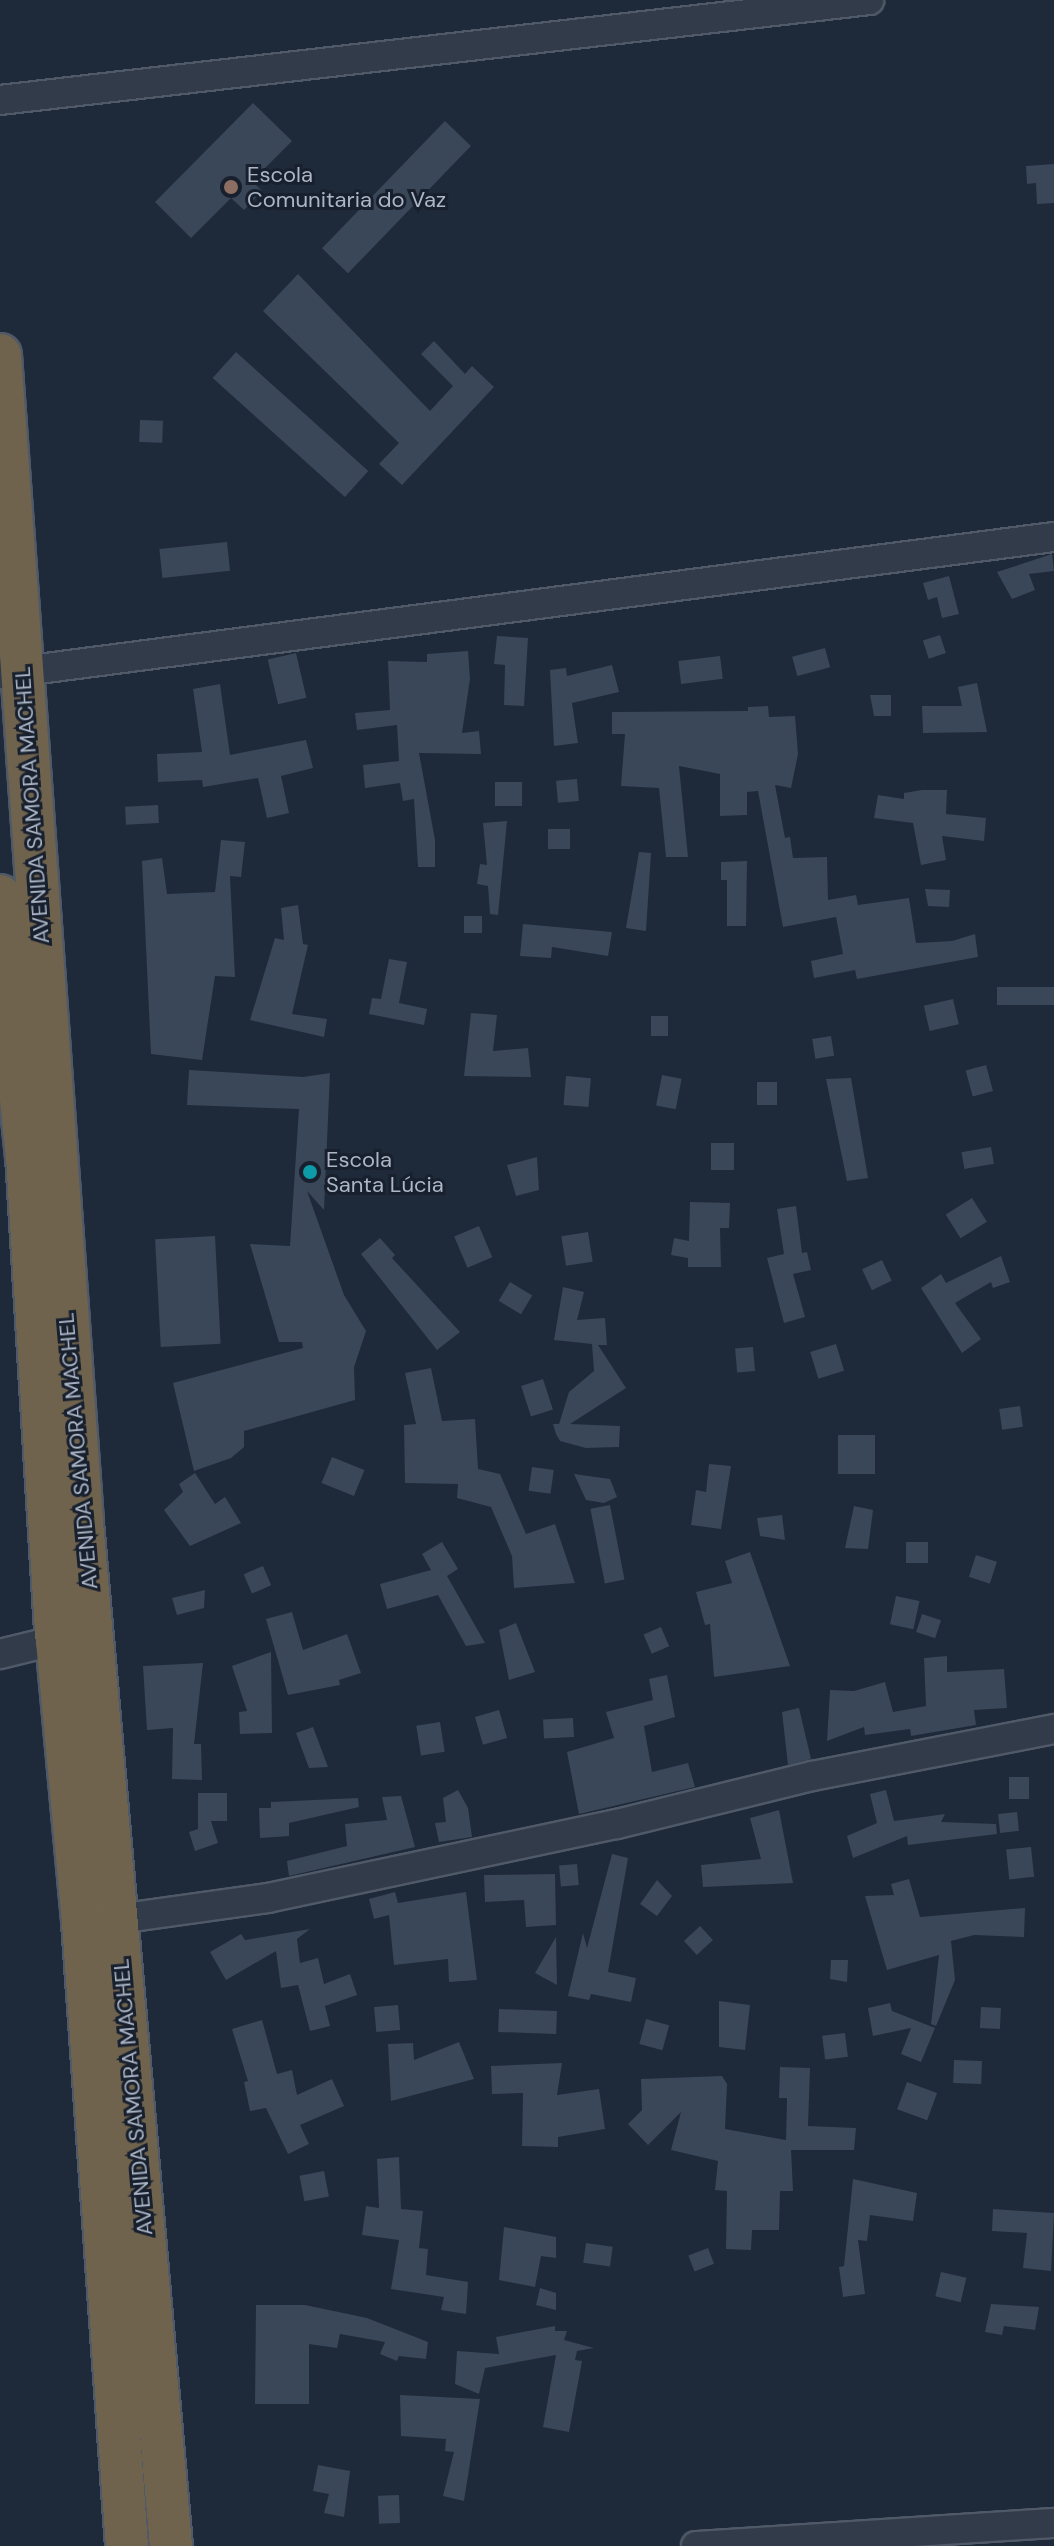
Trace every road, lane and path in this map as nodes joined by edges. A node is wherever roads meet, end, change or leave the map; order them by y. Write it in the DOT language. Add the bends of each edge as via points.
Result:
graph roads {
  1 [pos="869,0"];
  2 [pos="785,5"];
  3 [pos="0,100"];
  4 [pos="0,355"];
  5 [pos="1054,537"];
  6 [pos="11,672"];
  7 [pos="0,896"];
  8 [pos="57,1640"];
  9 [pos="0,1654"];
  10 [pos="1054,1729"];
  11 [pos="118,1919"];
  12 [pos="1054,2523"];
  13 [pos="127,2546"];
  14 [pos="171,2546"];
  15 [pos="696,2546"];
  1 -- 2 [label="street"];
  2 -- 3 [label="street"];
  4 -- 6 [label="highway, AVENIDA SAMORA MACHEL"];
  5 -- 6 [label="street"];
  6 -- 11 [label="highway, AVENIDA SAMORA MACHEL"];
  7 -- 8 [label="highway, AVENIDA SAMORA MACHEL" via="27,1156"];
  8 -- 9 [label="street"];
  8 -- 13 [label="highway, AVENIDA SAMORA MACHEL" via="83,1922"];
  10 -- 11 [label="street" via="812,1776 617,1824 268,1898"];
  11 -- 14 [label="highway, AVENIDA SAMORA MACHEL"];
  12 -- 15 [label="street"];
}
